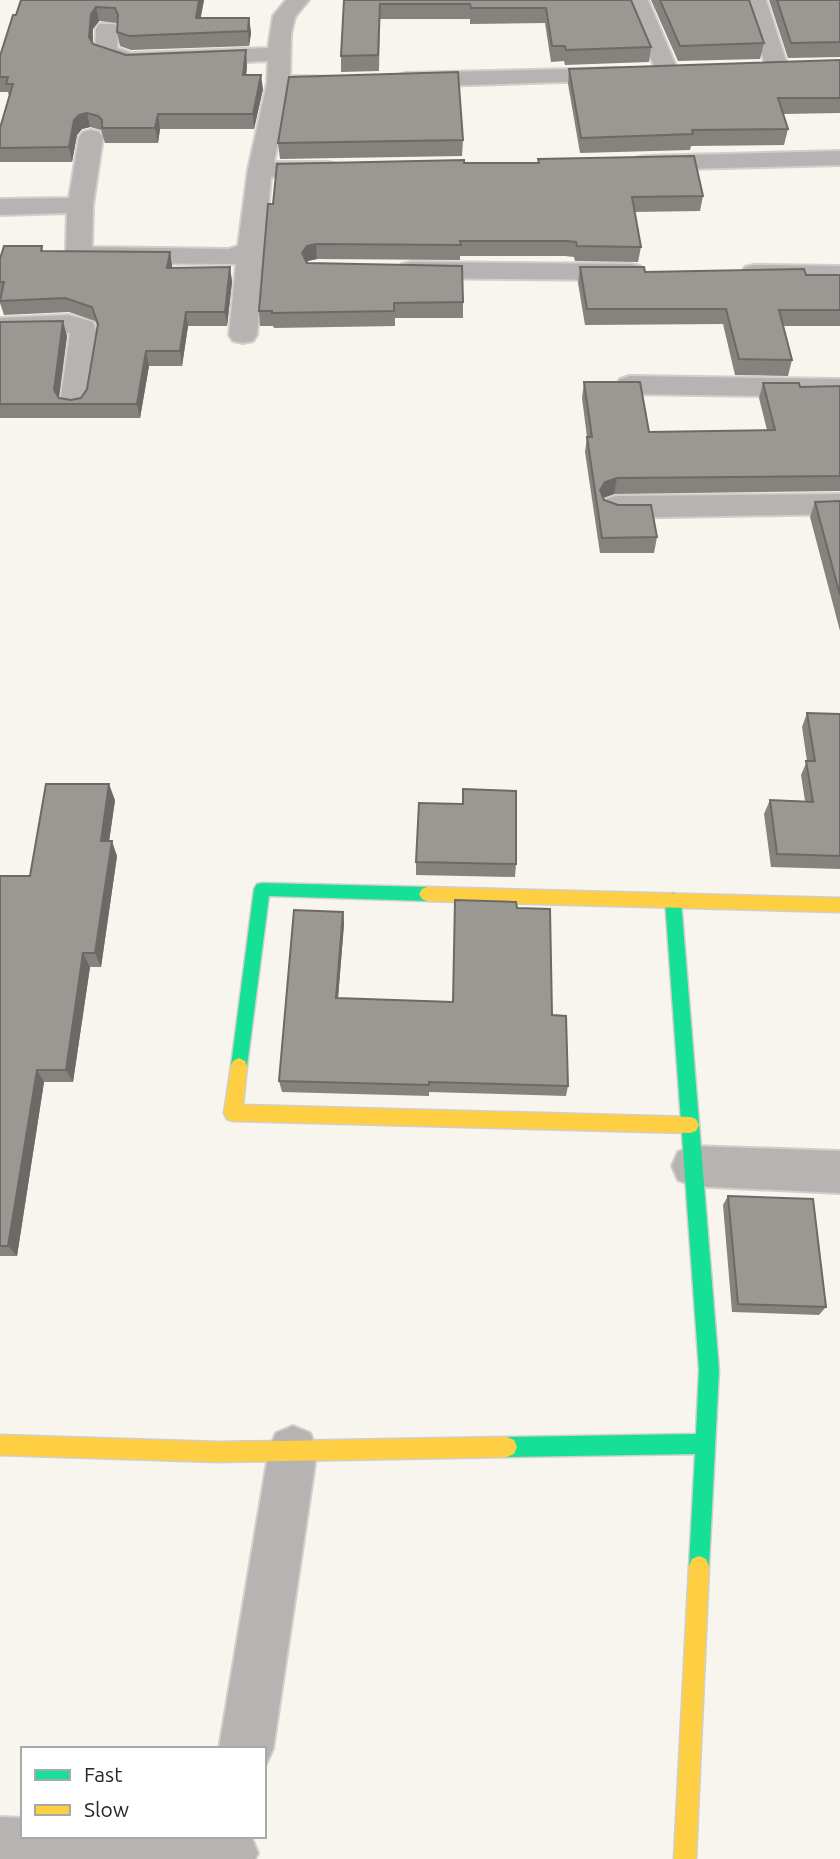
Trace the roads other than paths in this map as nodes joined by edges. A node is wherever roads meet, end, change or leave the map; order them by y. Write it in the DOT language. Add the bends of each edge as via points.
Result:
graph roads {
  1 [pos="298,0"];
  2 [pos="637,0"];
  3 [pos="755,0"];
  4 [pos="107,29"];
  5 [pos="278,54"];
  6 [pos="778,67"];
  7 [pos="803,67"];
  8 [pos="750,69"];
  9 [pos="695,72"];
  10 [pos="668,73"];
  11 [pos="390,80"];
  12 [pos="362,81"];
  13 [pos="278,83"];
  14 [pos="91,137"];
  15 [pos="840,158"];
  16 [pos="616,163"];
  17 [pos="355,169"];
  18 [pos="260,170"];
  19 [pos="80,205"];
  20 [pos="0,207"];
  21 [pos="250,250"];
  22 [pos="387,270"];
  23 [pos="662,272"];
  24 [pos="731,273"];
  25 [pos="840,274"];
  26 [pos="0,326"];
  27 [pos="243,335"];
  28 [pos="630,384"];
  29 [pos="840,388"];
  30 [pos="74,402"];
  31 [pos="840,504"];
  32 [pos="615,507"];
  33 [pos="673,900"];
  34 [pos="840,905"];
  35 [pos="691,1146"];
  36 [pos="840,1172"];
  37 [pos="705,1444"];
  38 [pos="0,1446"];
  39 [pos="293,1450"];
  40 [pos="246,1747"];
  41 [pos="0,1844"];
  42 [pos="231,1850"];
  43 [pos="685,1859"];
  1 -- 5 [label="street" via="284,16"];
  2 -- 10 [label="street"];
  3 -- 6 [label="street"];
  4 -- 5 [label="street" via="106,52 129,60"];
  5 -- 13 [label="street"];
  6 -- 7 [label="street"];
  6 -- 8 [label="street"];
  9 -- 10 [label="street"];
  10 -- 11 [label="street"];
  12 -- 13 [label="street"];
  13 -- 18 [label="street"];
  14 -- 19 [label="street"];
  15 -- 16 [label="street"];
  17 -- 18 [label="street"];
  18 -- 21 [label="street"];
  19 -- 20 [label="street"];
  19 -- 21 [label="street" via="79,251 93,255 233,257"];
  21 -- 27 [label="street"];
  22 -- 23 [label="street"];
  24 -- 25 [label="street"];
  26 -- 30 [label="street" via="69,323 83,328"];
  28 -- 29 [label="street"];
  31 -- 32 [label="street"];
  33 -- 34 [label="street"];
  33 -- 35 [label="street"];
  33 -- 35 [label="street" via="262,889 233,1113"];
  35 -- 36 [label="street"];
  35 -- 37 [label="street" via="709,1370"];
  37 -- 39 [label="street"];
  37 -- 43 [label="street"];
  38 -- 39 [label="street"];
  39 -- 40 [label="street"];
  41 -- 42 [label="street"];
}
